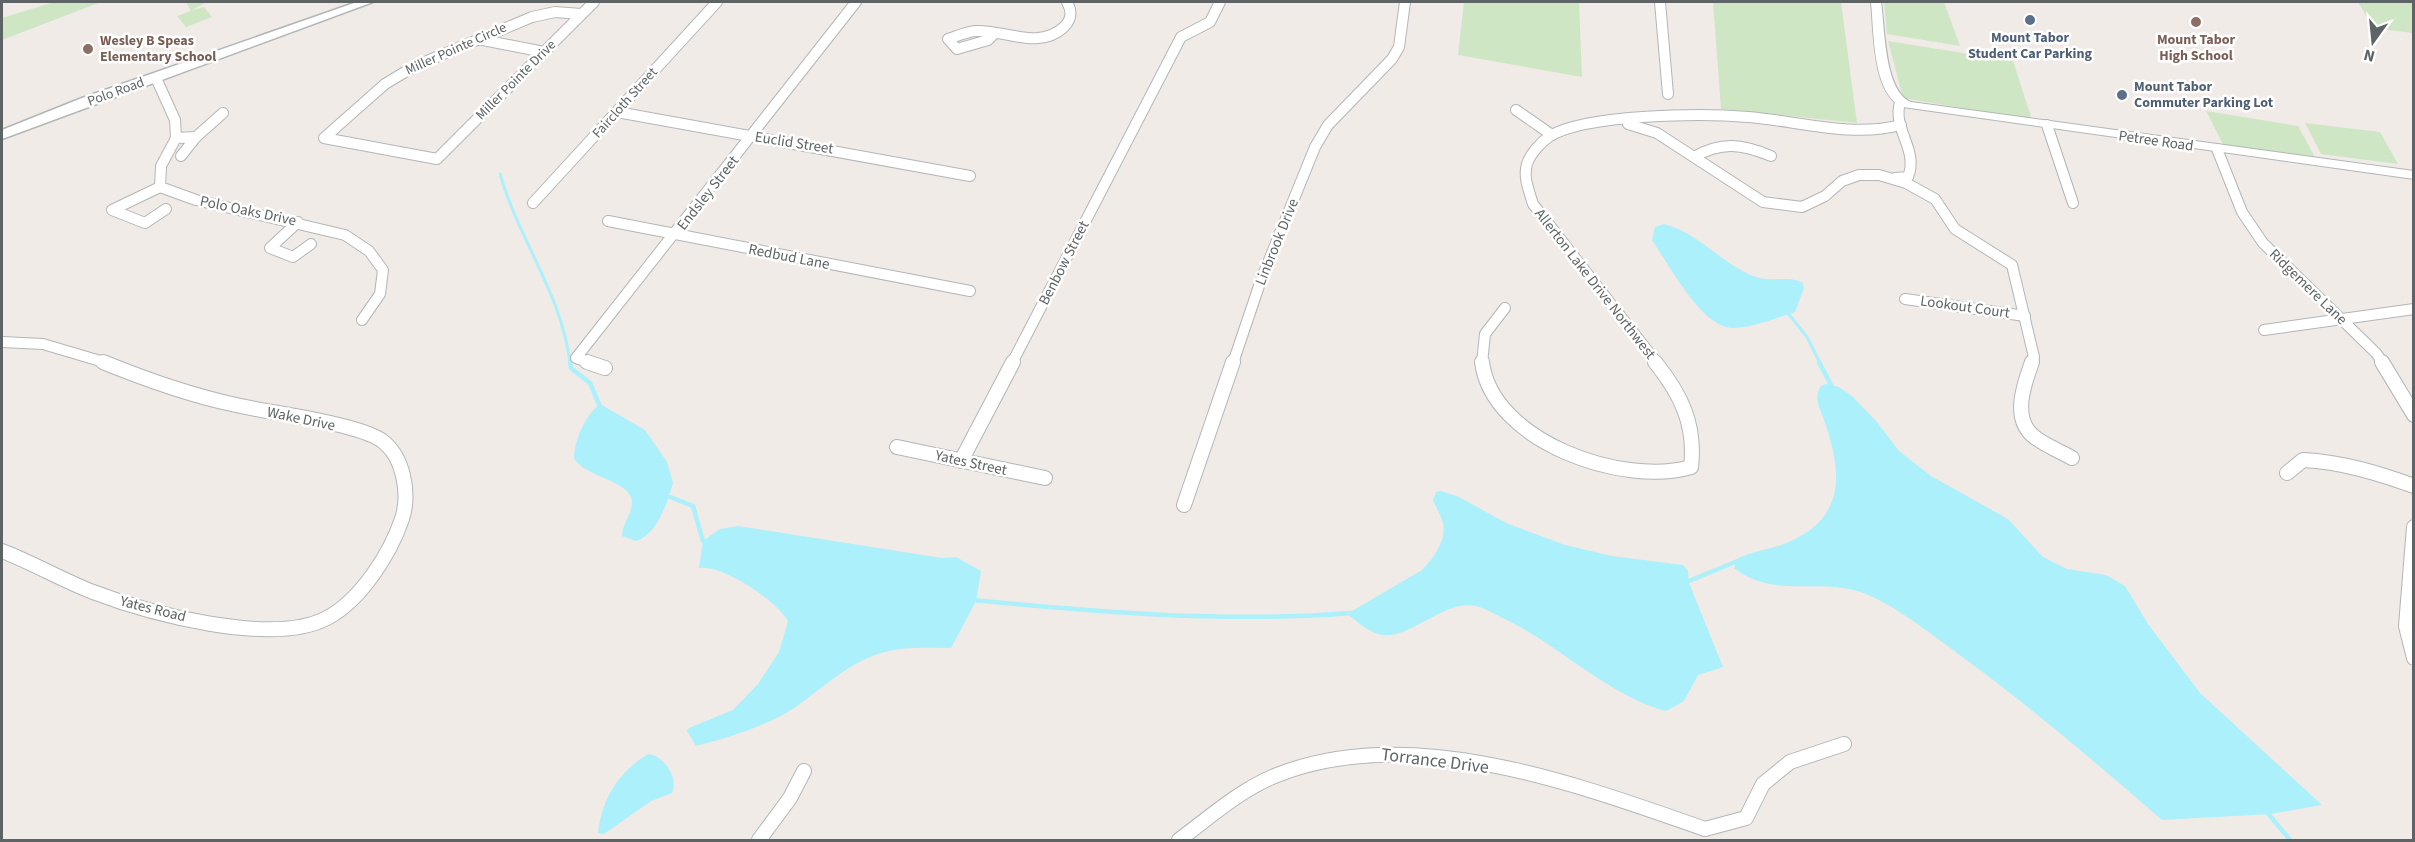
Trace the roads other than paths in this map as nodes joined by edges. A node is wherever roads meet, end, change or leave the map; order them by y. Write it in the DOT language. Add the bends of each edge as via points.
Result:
graph roads {
  1 [pos="367,2"];
  2 [pos="594,2"];
  3 [pos="717,2"];
  4 [pos="856,2"];
  5 [pos="1067,2"];
  6 [pos="1220,2"];
  7 [pos="1405,2"];
  8 [pos="1660,2"];
  9 [pos="1876,2"];
  10 [pos="581,14"];
  11 [pos="994,34"];
  12 [pos="477,39"];
  13 [pos="544,52"];
  14 [pos="156,78"];
  15 [pos="1668,94"];
  16 [pos="1900,102"];
  17 [pos="1516,110"];
  18 [pos="617,112"];
  19 [pos="223,113"];
  20 [pos="1621,122"];
  21 [pos="1901,125"];
  22 [pos="2047,125"];
  23 [pos="2,135"];
  24 [pos="1552,135"];
  25 [pos="752,136"];
  26 [pos="196,137"];
  27 [pos="176,138"];
  28 [pos="2217,150"];
  29 [pos="181,156"];
  30 [pos="1771,156"];
  31 [pos="1694,157"];
  32 [pos="437,159"];
  33 [pos="2414,175"];
  34 [pos="970,176"];
  35 [pos="1893,178"];
  36 [pos="160,187"];
  37 [pos="533,203"];
  38 [pos="2073,203"];
  39 [pos="166,209"];
  40 [pos="608,221"];
  41 [pos="298,222"];
  42 [pos="674,236"];
  43 [pos="311,244"];
  44 [pos="970,291"];
  45 [pos="1905,299"];
  46 [pos="1505,308"];
  47 [pos="2414,309"];
  48 [pos="2025,316"];
  49 [pos="362,320"];
  50 [pos="2344,321"];
  51 [pos="2264,330"];
  52 [pos="2,342"];
  53 [pos="605,368"];
  54 [pos="2414,415"];
  55 [pos="897,447"];
  56 [pos="2072,458"];
  57 [pos="962,461"];
  58 [pos="2287,473"];
  59 [pos="1045,478"];
  60 [pos="2414,486"];
  61 [pos="1184,505"];
  62 [pos="2414,527"];
  63 [pos="2,551"];
  64 [pos="312,622"];
  65 [pos="2414,658"];
  66 [pos="1844,744"];
  67 [pos="804,771"];
  68 [pos="1702,835"];
  69 [pos="759,840"];
  70 [pos="1179,840"];
  1 -- 14 [label="main road, Polo Road"];
  2 -- 10 [label="street, Miller Pointe Drive"];
  3 -- 18 [label="street, Faircloth Street"];
  4 -- 25 [label="street, Endsley Street"];
  5 -- 11 [label="street" via="1071,19 1050,35 1030,38"];
  6 -- 57 [label="street, Benbow Street" via="1210,22 1181,38"];
  7 -- 61 [label="street, Linbrook Drive" via="1399,47 1392,59 1328,125 1315,147 1261,280"];
  8 -- 15 [label="street"];
  9 -- 16 [label="street" via="1886,76"];
  10 -- 12 [label="street, Miller Pointe Circle" via="541,14"];
  10 -- 13 [label="street, Miller Pointe Drive"];
  12 -- 13 [label="street"];
  12 -- 32 [label="street, Miller Pointe Circle" via="396,77 324,138"];
  13 -- 32 [label="street, Miller Pointe Drive"];
  14 -- 23 [label="main road, Polo Road"];
  14 -- 27 [label="street" via="175,120"];
  16 -- 21 [label="street" via="1897,116"];
  16 -- 22 [label="street, Petree Road"];
  17 -- 24 [label="street"];
  18 -- 25 [label="street, Euclid Street"];
  18 -- 37 [label="street, Faircloth Street"];
  19 -- 26 [label="street"];
  20 -- 21 [label="street, Allerton Lake Drive Northwest" via="1709,115 1878,132"];
  20 -- 24 [label="street, Allerton Lake Drive Northwest" via="1589,124"];
  20 -- 31 [label="street" via="1657,133"];
  21 -- 35 [label="street" via="1912,152 1913,167 1908,177"];
  22 -- 28 [label="street, Petree Road"];
  22 -- 38 [label="street"];
  24 -- 46 [label="street, Allerton Lake Drive Northwest" via="1530,158 1525,178 1533,204 1668,378 1687,409 1695,442 1691,467 1667,474 1591,461 1550,446 1516,423 1492,394 1482,364 1483,339"];
  25 -- 34 [label="street, Euclid Street"];
  25 -- 42 [label="street, Endsley Street"];
  26 -- 27 [label="street"];
  26 -- 29 [label="street"];
  27 -- 36 [label="street" via="161,166"];
  28 -- 33 [label="street, Petree Road"];
  28 -- 50 [label="street, Ridgemere Lane" via="2242,212 2263,243"];
  30 -- 31 [label="street" via="1737,142 1720,144"];
  31 -- 35 [label="street" via="1763,202 1802,207 1859,175"];
  35 -- 48 [label="street" via="1929,194 1954,229 2012,265"];
  36 -- 39 [label="street" via="112,210 145,223"];
  36 -- 41 [label="street, Polo Oaks Drive" via="196,200"];
  40 -- 42 [label="street, Redbud Lane"];
  41 -- 43 [label="street" via="270,248 293,257"];
  41 -- 49 [label="street, Polo Oaks Drive" via="345,235 369,251 383,270 380,294"];
  42 -- 44 [label="street, Redbud Lane"];
  42 -- 53 [label="street, Endsley Street" via="576,358"];
  45 -- 48 [label="street, Lookout Court"];
  47 -- 50 [label="street"];
  48 -- 56 [label="street" via="2034,357 2020,407 2030,433"];
  50 -- 51 [label="street"];
  50 -- 54 [label="street, Ridgemere Lane" via="2376,352"];
  52 -- 64 [label="street, Wake Drive" via="24,339 77,352 163,386 339,427 382,441 403,470 405,513 386,556 340,609"];
  55 -- 57 [label="street, Yates Street"];
  57 -- 59 [label="street, Yates Street"];
  58 -- 60 [label="street" via="2303,460 2332,461"];
  62 -- 65 [label="street" via="2406,626"];
  63 -- 64 [label="street, Yates Road" via="93,592 152,610 248,630 286,630"];
  66 -- 68 [label="street" via="1790,762 1763,784 1746,818"];
  67 -- 69 [label="street" via="790,798"];
  68 -- 70 [label="street, Torrance Drive" via="1628,802 1534,775 1381,753 1329,758 1277,774 1228,803"];
}
